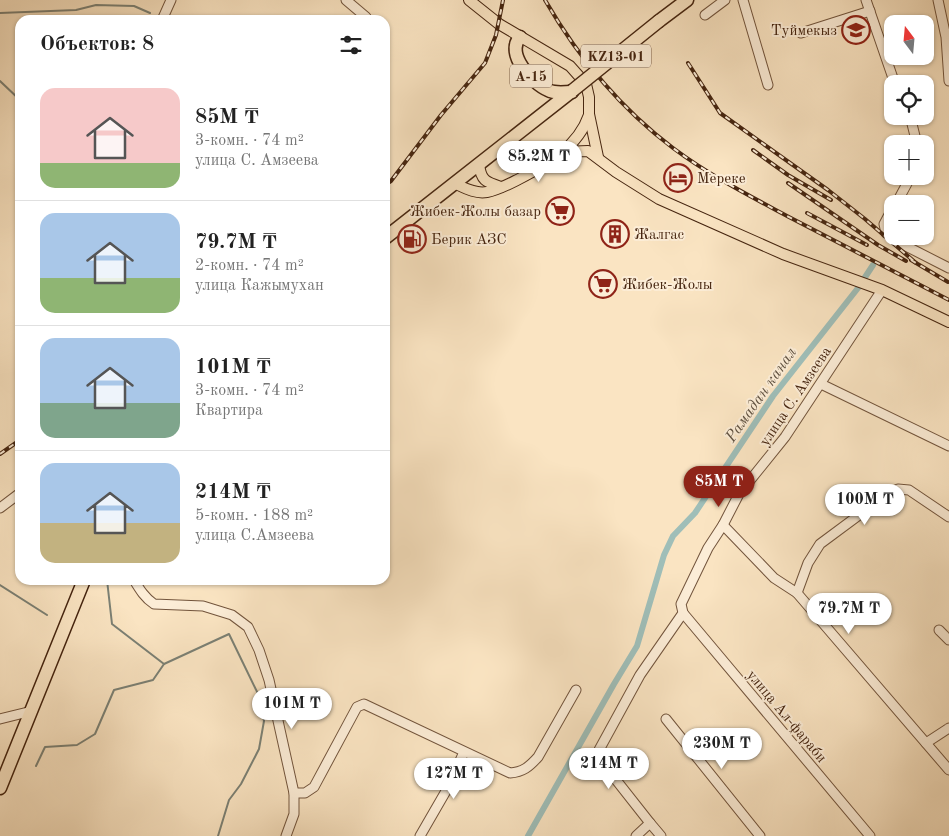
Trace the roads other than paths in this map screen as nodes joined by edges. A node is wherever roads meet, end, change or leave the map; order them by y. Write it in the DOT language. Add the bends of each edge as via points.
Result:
graph roads {
  1 [pos="171,0"];
  2 [pos="346,0"];
  3 [pos="469,0"];
  4 [pos="687,0"];
  5 [pos="725,0"];
  6 [pos="743,0"];
  7 [pos="866,0"];
  8 [pos="938,0"];
  9 [pos="870,12"];
  10 [pos="166,15"];
  11 [pos="364,15"];
  12 [pos="704,15"];
  13 [pos="801,33"];
  14 [pos="520,37"];
  15 [pos="892,75"];
  16 [pos="949,81"];
  17 [pos="768,85"];
  18 [pos="572,91"];
  19 [pos="589,114"];
  20 [pos="564,152"];
  21 [pos="598,157"];
  22 [pos="479,164"];
  23 [pos="454,183"];
  24 [pos="501,187"];
  25 [pos="390,234"];
  26 [pos="904,245"];
  27 [pos="949,268"];
  28 [pos="882,290"];
  29 [pos="949,322"];
  30 [pos="821,384"];
  31 [pos="949,446"];
  32 [pos="15,497"];
  33 [pos="0,508"];
  34 [pos="949,517"];
  35 [pos="723,525"];
  36 [pos="82,585"];
  37 [pos="137,585"];
  38 [pos="797,593"];
  39 [pos="683,613"];
  40 [pos="940,630"];
  41 [pos="949,640"];
  42 [pos="576,690"];
  43 [pos="32,711"];
  44 [pos="0,719"];
  45 [pos="666,720"];
  46 [pos="949,728"];
  47 [pos="926,743"];
  48 [pos="464,752"];
  49 [pos="949,770"];
  50 [pos="0,788"];
  51 [pos="294,794"];
  52 [pos="650,823"];
  53 [pos="286,836"];
  54 [pos="420,836"];
  55 [pos="636,836"];
  56 [pos="661,836"];
  57 [pos="760,836"];
  58 [pos="870,836"];
  1 -- 10 [label="street"];
  2 -- 11 [label="street"];
  3 -- 14 [label="main road"];
  4 -- 18 [label="highway, KZ13-01, bridge"];
  5 -- 12 [label="street"];
  6 -- 17 [label="street"];
  7 -- 9 [label="street"];
  8 -- 16 [label="street" via="946,37"];
  9 -- 13 [label="street"];
  9 -- 15 [label="street"];
  14 -- 18 [label="highway, A-15" via="514,49 519,61 538,84 551,91"];
  14 -- 19 [label="main road" via="578,74 586,84"];
  18 -- 22 [label="highway, KZ13-01"];
  19 -- 20 [label="main road" via="577,138"];
  19 -- 21 [label="main road"];
  20 -- 21 [label="main road" via="588,152"];
  20 -- 24 [label="main road" via="535,171"];
  21 -- 28 [label="main road" via="616,172 660,198 783,254"];
  22 -- 23 [label="highway, KZ13-01"];
  22 -- 24 [label="main road" via="480,174 485,180"];
  23 -- 24 [label="main road" via="480,192"];
  23 -- 25 [label="highway, KZ13-01"];
  26 -- 27 [label="street"];
  28 -- 29 [label="main road"];
  28 -- 30 [label="street, улица С. Амзеева"];
  30 -- 31 [label="street"];
  30 -- 35 [label="street, улица С. Амзеева" via="785,437 739,494"];
  32 -- 33 [label="street"];
  34 -- 38 [label="street" via="909,490 898,488 820,544 808,563"];
  35 -- 38 [label="street" via="774,578"];
  35 -- 39 [label="street, улица С. Амзеева" via="681,604"];
  36 -- 43 [label="highway"];
  37 -- 51 [label="street" via="154,604 204,606 232,615 248,627 269,680"];
  38 -- 47 [label="street"];
  39 -- 52 [label="street, улица С. Амзеева" via="640,675 599,750 598,757"];
  39 -- 58 [label="street, улица Ал-фараби"];
  40 -- 41 [label="street"];
  42 -- 48 [label="street" via="530,767 510,773"];
  43 -- 44 [label="street"];
  43 -- 50 [label="highway"];
  45 -- 57 [label="street"];
  46 -- 47 [label="street"];
  47 -- 49 [label="street"];
  48 -- 51 [label="street" via="364,704 357,707 314,787 306,793"];
  48 -- 54 [label="street"];
  51 -- 53 [label="street" via="294,814"];
  52 -- 55 [label="street"];
  52 -- 56 [label="street"];
}
